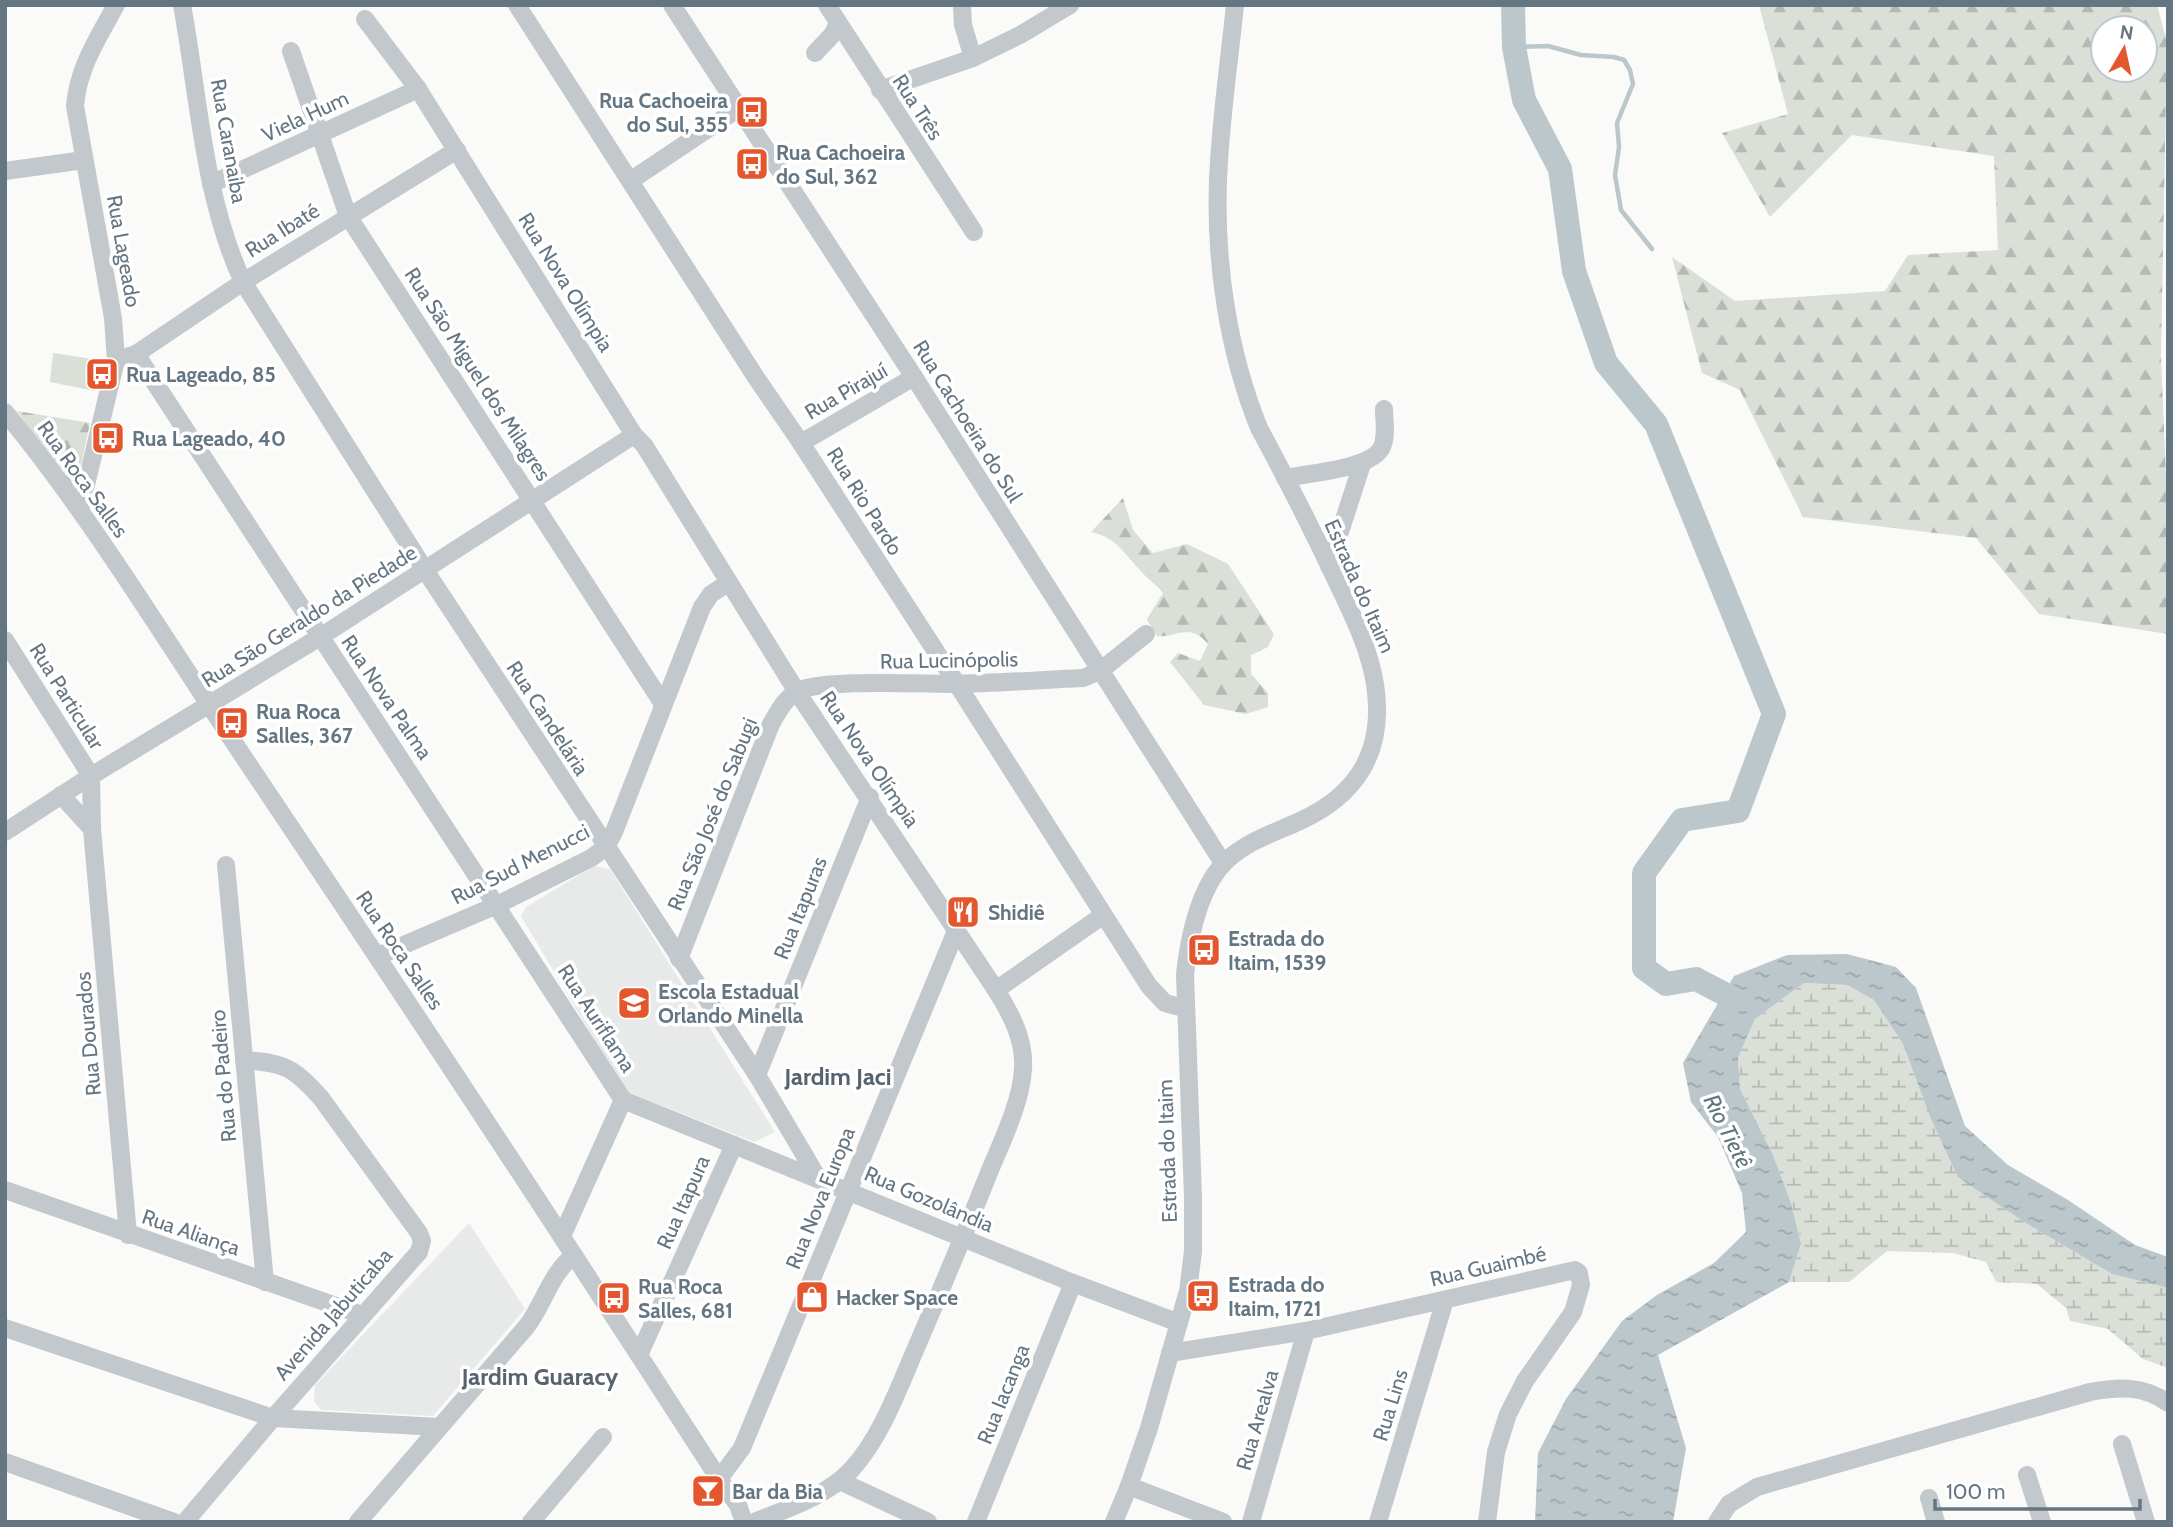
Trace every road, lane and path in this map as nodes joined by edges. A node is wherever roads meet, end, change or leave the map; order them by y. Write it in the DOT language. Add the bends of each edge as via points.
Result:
graph roads {
  1 [pos="116,5"];
  2 [pos="182,5"];
  3 [pos="517,5"];
  4 [pos="672,5"];
  5 [pos="827,5"];
  6 [pos="962,5"];
  7 [pos="1070,5"];
  8 [pos="1235,5"];
  9 [pos="365,19"];
  10 [pos="838,24"];
  11 [pos="291,51"];
  12 [pos="815,53"];
  13 [pos="973,58"];
  14 [pos="418,89"];
  15 [pos="880,90"];
  16 [pos="739,108"];
  17 [pos="320,134"];
  18 [pos="457,150"];
  19 [pos="84,160"];
  20 [pos="5,171"];
  21 [pos="630,181"];
  22 [pos="211,184"];
  23 [pos="348,216"];
  24 [pos="974,232"];
  25 [pos="243,282"];
  26 [pos="136,354"];
  27 [pos="116,359"];
  28 [pos="914,377"];
  29 [pos="1384,408"];
  30 [pos="5,412"];
  31 [pos="634,435"];
  32 [pos="801,443"];
  33 [pos="1362,464"];
  34 [pos="1285,478"];
  35 [pos="533,501"];
  36 [pos="80,510"];
  37 [pos="1329,566"];
  38 [pos="425,570"];
  39 [pos="728,583"];
  40 [pos="1146,634"];
  41 [pos="320,637"];
  42 [pos="5,640"];
  43 [pos="1100,671"];
  44 [pos="957,684"];
  45 [pos="797,692"];
  46 [pos="663,704"];
  47 [pos="209,705"];
  48 [pos="91,776"];
  49 [pos="61,795"];
  50 [pos="870,797"];
  51 [pos="92,829"];
  52 [pos="5,832"];
  53 [pos="606,846"];
  54 [pos="1223,863"];
  55 [pos="226,865"];
  56 [pos="497,905"];
  57 [pos="1102,916"];
  58 [pos="956,930"];
  59 [pos="377,956"];
  60 [pos="680,959"];
  61 [pos="996,990"];
  62 [pos="1184,1008"];
  63 [pos="244,1060"];
  64 [pos="757,1075"];
  65 [pos="623,1100"];
  66 [pos="734,1144"];
  67 [pos="818,1178"];
  68 [pos="5,1190"];
  69 [pos="848,1190"];
  70 [pos="128,1235"];
  71 [pos="562,1236"];
  72 [pos="963,1238"];
  73 [pos="574,1255"];
  74 [pos="265,1282"];
  75 [pos="1073,1283"];
  76 [pos="1445,1300"];
  77 [pos="362,1315"];
  78 [pos="1179,1324"];
  79 [pos="5,1328"];
  80 [pos="1306,1331"];
  81 [pos="1170,1353"];
  82 [pos="639,1355"];
  83 [pos="2168,1403"];
  84 [pos="273,1418"];
  85 [pos="439,1427"];
  86 [pos="603,1437"];
  87 [pos="2122,1444"];
  88 [pos="5,1462"];
  89 [pos="2028,1475"];
  90 [pos="719,1479"];
  91 [pos="840,1481"];
  92 [pos="1129,1486"];
  93 [pos="1929,1498"];
  94 [pos="174,1522"];
  95 [pos="185,1522"];
  96 [pos="358,1522"];
  97 [pos="531,1522"];
  98 [pos="744,1522"];
  99 [pos="754,1522"];
  100 [pos="928,1522"];
  101 [pos="976,1522"];
  102 [pos="1114,1522"];
  103 [pos="1223,1522"];
  104 [pos="1251,1522"];
  105 [pos="1378,1522"];
  106 [pos="1487,1522"];
  107 [pos="1717,1522"];
  108 [pos="1936,1522"];
  109 [pos="2042,1522"];
  110 [pos="2146,1522"];
  1 -- 19 [label="street, Rua Lageado" via="90,52 76,90"];
  2 -- 22 [label="street, Rua Caranaiba"];
  3 -- 21 [label="street, Rua Rio Pardo"];
  4 -- 16 [label="street, Rua Cachoeira do Sul"];
  5 -- 10 [label="street, Rua Três"];
  6 -- 13 [label="street"];
  7 -- 13 [label="street"];
  8 -- 34 [label="street, Estrada do Itaim" via="1218,180 1221,268 1245,394"];
  9 -- 14 [label="street, Rua Nova Olímpia"];
  10 -- 12 [label="street"];
  10 -- 15 [label="street, Rua Três"];
  11 -- 17 [label="street, Rua São Miguel dos Milagres"];
  13 -- 15 [label="street"];
  14 -- 17 [label="street, Viela Hum"];
  14 -- 18 [label="street, Rua Nova Olímpia"];
  15 -- 24 [label="street, Rua Três"];
  16 -- 21 [label="street"];
  16 -- 28 [label="street, Rua Cachoeira do Sul"];
  17 -- 22 [label="street, Viela Hum"];
  17 -- 23 [label="street, Rua São Miguel dos Milagres"];
  18 -- 23 [label="street, Rua Ibaté"];
  18 -- 31 [label="street, Rua Nova Olímpia"];
  19 -- 20 [label="street"];
  19 -- 27 [label="street, Rua Lageado" via="113,318"];
  21 -- 32 [label="street, Rua Rio Pardo"];
  22 -- 25 [label="street, Rua Caranaiba" via="223,233"];
  23 -- 25 [label="street, Rua Ibaté"];
  23 -- 35 [label="street, Rua São Miguel dos Milagres"];
  25 -- 26 [label="street, Rua Ibaté"];
  25 -- 38 [label="street, Rua Candelária"];
  26 -- 27 [label="street"];
  26 -- 41 [label="street, Rua Nova Palma"];
  27 -- 36 [label="street, Rua Lageado"];
  28 -- 32 [label="street, Rua Pirajuí"];
  28 -- 43 [label="street, Rua Cachoeira do Sul"];
  29 -- 33 [label="street" via="1385,440 1374,457"];
  30 -- 36 [label="street, Rua Roca Salles"];
  31 -- 35 [label="street, Rua São Geraldo da Piedade"];
  31 -- 39 [label="street, Rua Nova Olímpia"];
  32 -- 44 [label="street, Rua Rio Pardo"];
  33 -- 34 [label="street"];
  33 -- 37 [label="street"];
  34 -- 37 [label="street, Estrada do Itaim"];
  35 -- 38 [label="street, Rua São Geraldo da Piedade"];
  35 -- 46 [label="street, Rua São Miguel dos Milagres"];
  36 -- 47 [label="street, Rua Roca Salles"];
  37 -- 54 [label="street, Estrada do Itaim" via="1370,661 1377,700 1370,753 1364,769 1339,799 1302,821 1247,844"];
  38 -- 41 [label="street, Rua São Geraldo da Piedade"];
  38 -- 53 [label="street, Rua Candelária"];
  39 -- 45 [label="street, Rua Nova Olímpia"];
  39 -- 46 [label="street, Rua Sud Menucci" via="702,607"];
  40 -- 43 [label="street"];
  41 -- 47 [label="street, Rua São Geraldo da Piedade"];
  41 -- 56 [label="street, Rua Nova Palma"];
  42 -- 48 [label="street, Rua Particular"];
  43 -- 44 [label="street, Rua Lucinópolis" via="1083,678"];
  43 -- 54 [label="street, Rua Cachoeira do Sul"];
  44 -- 45 [label="street, Rua Lucinópolis" via="835,685"];
  44 -- 57 [label="street, Rua Rio Pardo"];
  45 -- 50 [label="street, Rua Nova Olímpia"];
  45 -- 60 [label="street, Rua São José do Sabugi" via="771,724"];
  46 -- 53 [label="street, Rua Sud Menucci"];
  47 -- 48 [label="street, Rua São Geraldo da Piedade"];
  47 -- 59 [label="street, Rua Roca Salles"];
  48 -- 49 [label="street, Rua São Geraldo da Piedade"];
  48 -- 51 [label="street, Rua Dourados"];
  49 -- 51 [label="street"];
  49 -- 52 [label="street, Rua São Geraldo da Piedade"];
  50 -- 58 [label="street, Rua Nova Olímpia"];
  50 -- 64 [label="street, Rua Itapuras"];
  51 -- 70 [label="street, Rua Dourados"];
  53 -- 56 [label="street, Rua Sud Menucci"];
  53 -- 60 [label="street, Rua Candelária"];
  54 -- 62 [label="street, Estrada do Itaim" via="1192,929"];
  55 -- 63 [label="street, Rua do Padeiro"];
  56 -- 59 [label="street, Rua Sud Menucci"];
  56 -- 65 [label="street, Rua Auriflama"];
  57 -- 61 [label="street"];
  57 -- 62 [label="street, Rua Rio Pardo" via="1156,996"];
  58 -- 61 [label="street, Rua Nova Olímpia"];
  58 -- 69 [label="street, Rua Nova Europa"];
  59 -- 71 [label="street, Rua Roca Salles"];
  60 -- 64 [label="street, Rua Candelária"];
  61 -- 72 [label="street, Rua Nova Olímpia" via="1018,1034 1023,1071 1007,1127"];
  62 -- 78 [label="street, Estrada do Itaim" via="1193,1251"];
  63 -- 74 [label="street, Rua do Padeiro"];
  63 -- 77 [label="street, Avenida Jabuticaba" via="284,1066 297,1073 321,1098 421,1237 419,1252"];
  64 -- 67 [label="street, Rua Candelária"];
  65 -- 66 [label="street, Rua Gozolândia"];
  65 -- 71 [label="street, Rua Auriflama"];
  66 -- 67 [label="street, Rua Gozolândia"];
  66 -- 82 [label="street, Rua Itapura"];
  67 -- 69 [label="street, Rua Gozolândia"];
  68 -- 70 [label="street, Rua Aliança"];
  69 -- 72 [label="street, Rua Gozolândia"];
  69 -- 90 [label="street, Rua Nova Europa" via="742,1448"];
  70 -- 74 [label="street, Rua Aliança"];
  71 -- 73 [label="street, Rua Roca Salles"];
  72 -- 75 [label="street, Rua Gozolândia"];
  72 -- 91 [label="street, Rua Nova Olímpia" via="895,1398 869,1446"];
  73 -- 82 [label="street, Rua Roca Salles"];
  73 -- 85 [label="street" via="558,1271 527,1326"];
  74 -- 77 [label="street, Rua Aliança"];
  75 -- 78 [label="street, Rua Gozolândia"];
  75 -- 101 [label="street, Rua Iacanga"];
  76 -- 80 [label="street, Rua Guaimbé"];
  76 -- 105 [label="street, Rua Lins"];
  76 -- 106 [label="street, Rua Guaimbé" via="1570,1270 1581,1279 1573,1312 1508,1414 1496,1452"];
  77 -- 84 [label="street, Avenida Jabuticaba"];
  78 -- 81 [label="street, Estrada do Itaim"];
  79 -- 84 [label="street"];
  80 -- 81 [label="street, Rua Guaimbé"];
  80 -- 104 [label="street, Rua Arealva"];
  81 -- 92 [label="street, Estrada do Itaim"];
  82 -- 90 [label="street, Rua Roca Salles"];
  83 -- 107 [label="street" via="2137,1389 2090,1392 1757,1487 1729,1504"];
  84 -- 85 [label="street"];
  84 -- 95 [label="street, Avenida Jabuticaba"];
  85 -- 96 [label="street"];
  86 -- 97 [label="street"];
  87 -- 110 [label="street"];
  88 -- 94 [label="street"];
  89 -- 109 [label="street"];
  90 -- 98 [label="street, Rua Roca Salles"];
  91 -- 99 [label="street, Rua Nova Olímpia"];
  91 -- 100 [label="street"];
  92 -- 102 [label="street, Estrada do Itaim"];
  92 -- 103 [label="street"];
  93 -- 108 [label="street"];
}
